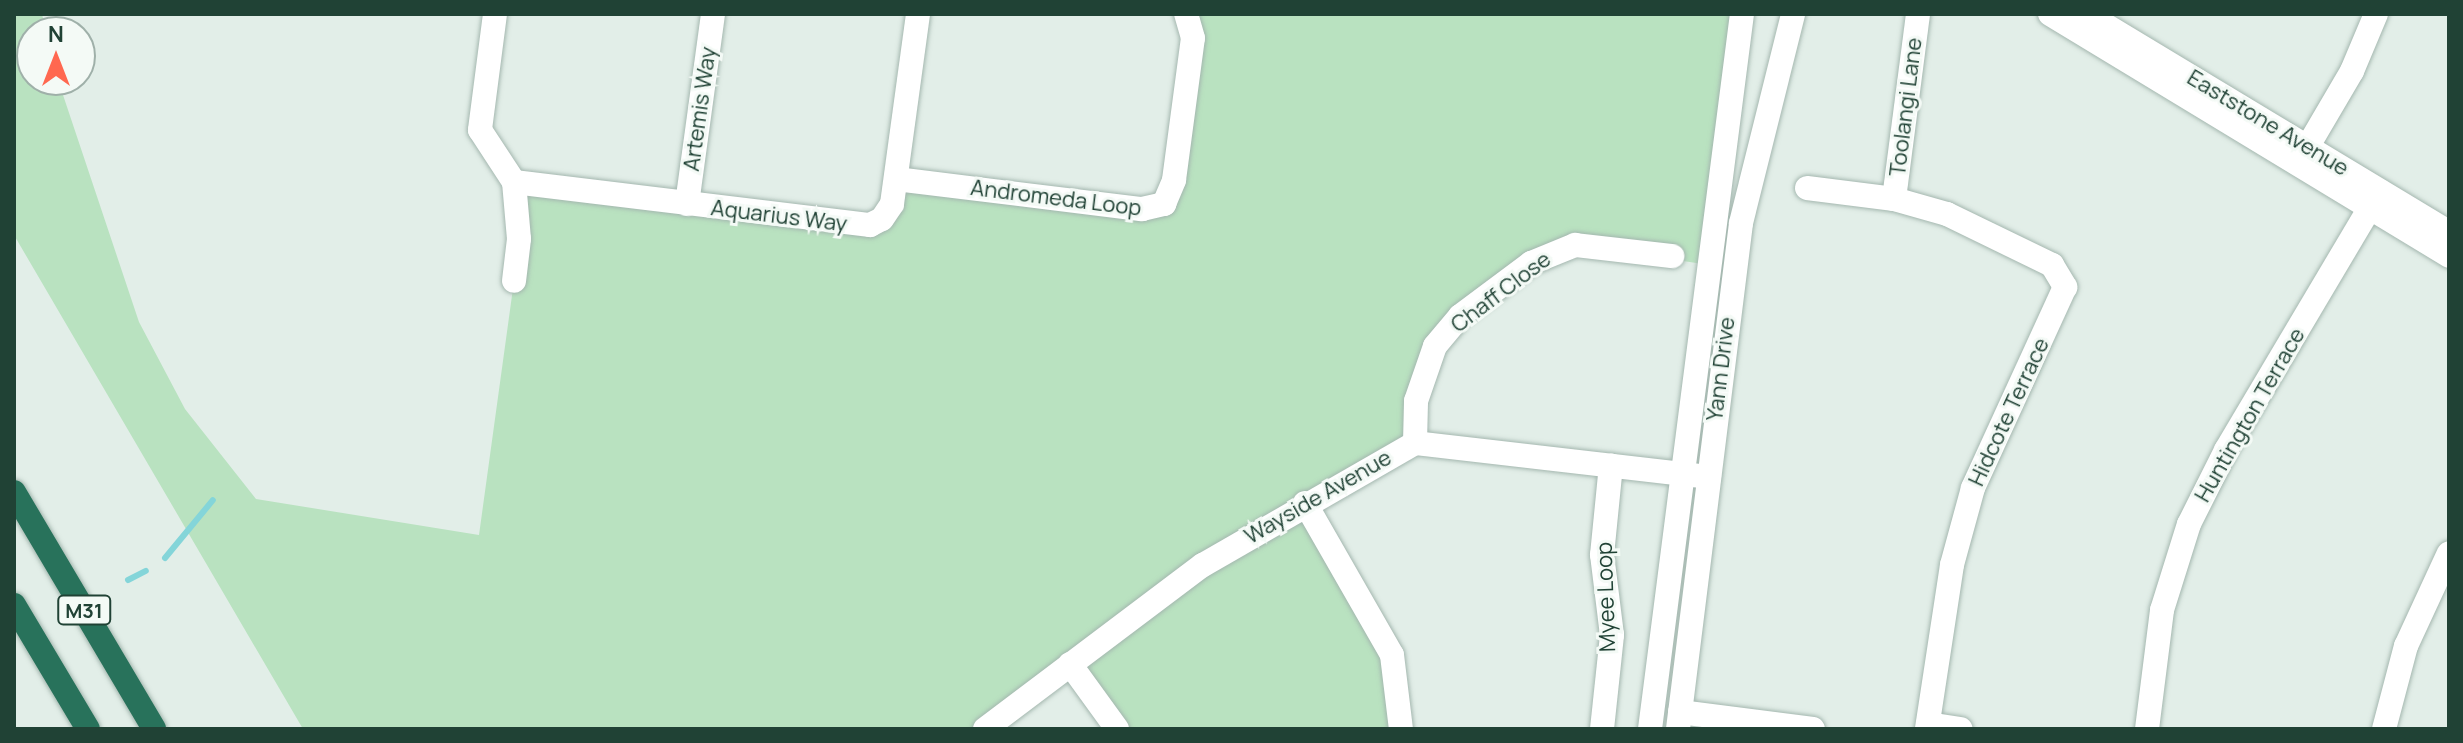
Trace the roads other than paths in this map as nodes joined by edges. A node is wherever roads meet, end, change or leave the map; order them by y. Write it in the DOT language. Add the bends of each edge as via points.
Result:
graph roads {
  1 [pos="495,14"];
  2 [pos="713,14"];
  3 [pos="918,14"];
  4 [pos="1186,14"];
  5 [pos="1742,14"];
  6 [pos="1793,14"];
  7 [pos="1918,14"];
  8 [pos="2050,14"];
  9 [pos="2087,14"];
  10 [pos="2376,14"];
  11 [pos="2302,155"];
  12 [pos="896,179"];
  13 [pos="514,182"];
  14 [pos="1807,188"];
  15 [pos="1894,199"];
  16 [pos="2375,199"];
  17 [pos="687,204"];
  18 [pos="2449,232"];
  19 [pos="1672,256"];
  20 [pos="2449,256"];
  21 [pos="514,281"];
  22 [pos="1415,443"];
  23 [pos="1611,465"];
  24 [pos="1680,474"];
  25 [pos="1709,477"];
  26 [pos="14,492"];
  27 [pos="1305,503"];
  28 [pos="2449,553"];
  29 [pos="14,605"];
  30 [pos="1070,664"];
  31 [pos="1679,721"];
  32 [pos="1928,727"];
  33 [pos="88,729"];
  34 [pos="154,729"];
  35 [pos="985,729"];
  36 [pos="1117,729"];
  37 [pos="1401,729"];
  38 [pos="1602,729"];
  39 [pos="1650,729"];
  40 [pos="1813,729"];
  41 [pos="1961,729"];
  42 [pos="2147,729"];
  43 [pos="2384,729"];
  1 -- 13 [label="street" via="480,130"];
  2 -- 17 [label="street, Artemis Way"];
  3 -- 12 [label="street, Aquarius Way"];
  4 -- 12 [label="street, Andromeda Loop" via="1193,38 1174,180 1164,204 1142,209"];
  5 -- 24 [label="street, Yann Drive"];
  6 -- 25 [label="street, Yann Drive" via="1741,223"];
  7 -- 15 [label="street, Toolangi Lane"];
  8 -- 11 [label="street, Eaststone Avenue" via="2235,125"];
  9 -- 11 [label="street, Eaststone Avenue"];
  10 -- 11 [label="street" via="2352,71"];
  11 -- 16 [label="street, Eaststone Avenue"];
  12 -- 17 [label="street, Aquarius Way" via="892,204 870,225"];
  13 -- 17 [label="street, Aquarius Way"];
  13 -- 21 [label="street" via="519,239"];
  14 -- 15 [label="street"];
  15 -- 32 [label="street, Hidcote Terrace" via="2001,237 2052,265 2065,287 1973,488 1952,565"];
  16 -- 18 [label="street, Eaststone Avenue"];
  16 -- 20 [label="street, Eaststone Avenue"];
  16 -- 42 [label="street, Huntington Terrace" via="2226,450 2189,524 2162,610"];
  19 -- 22 [label="street, Chaff Close" via="1575,245 1531,263 1460,316 1435,346 1416,401"];
  22 -- 23 [label="street, Wayside Avenue"];
  22 -- 27 [label="street, Wayside Avenue"];
  23 -- 24 [label="street, Wayside Avenue"];
  23 -- 38 [label="street, Myee Loop" via="1602,540 1612,635"];
  24 -- 25 [label="street, Wayside Avenue"];
  24 -- 39 [label="street, Yann Drive"];
  25 -- 31 [label="street, Yann Drive"];
  26 -- 34 [label="highway, M31"];
  27 -- 30 [label="street, Wayside Avenue" via="1203,565"];
  27 -- 37 [label="street" via="1392,655"];
  28 -- 43 [label="street" via="2406,646"];
  29 -- 33 [label="highway, M31"];
  30 -- 35 [label="street, Wayside Avenue"];
  30 -- 36 [label="street"];
  31 -- 40 [label="street"];
  32 -- 41 [label="street"];
}
